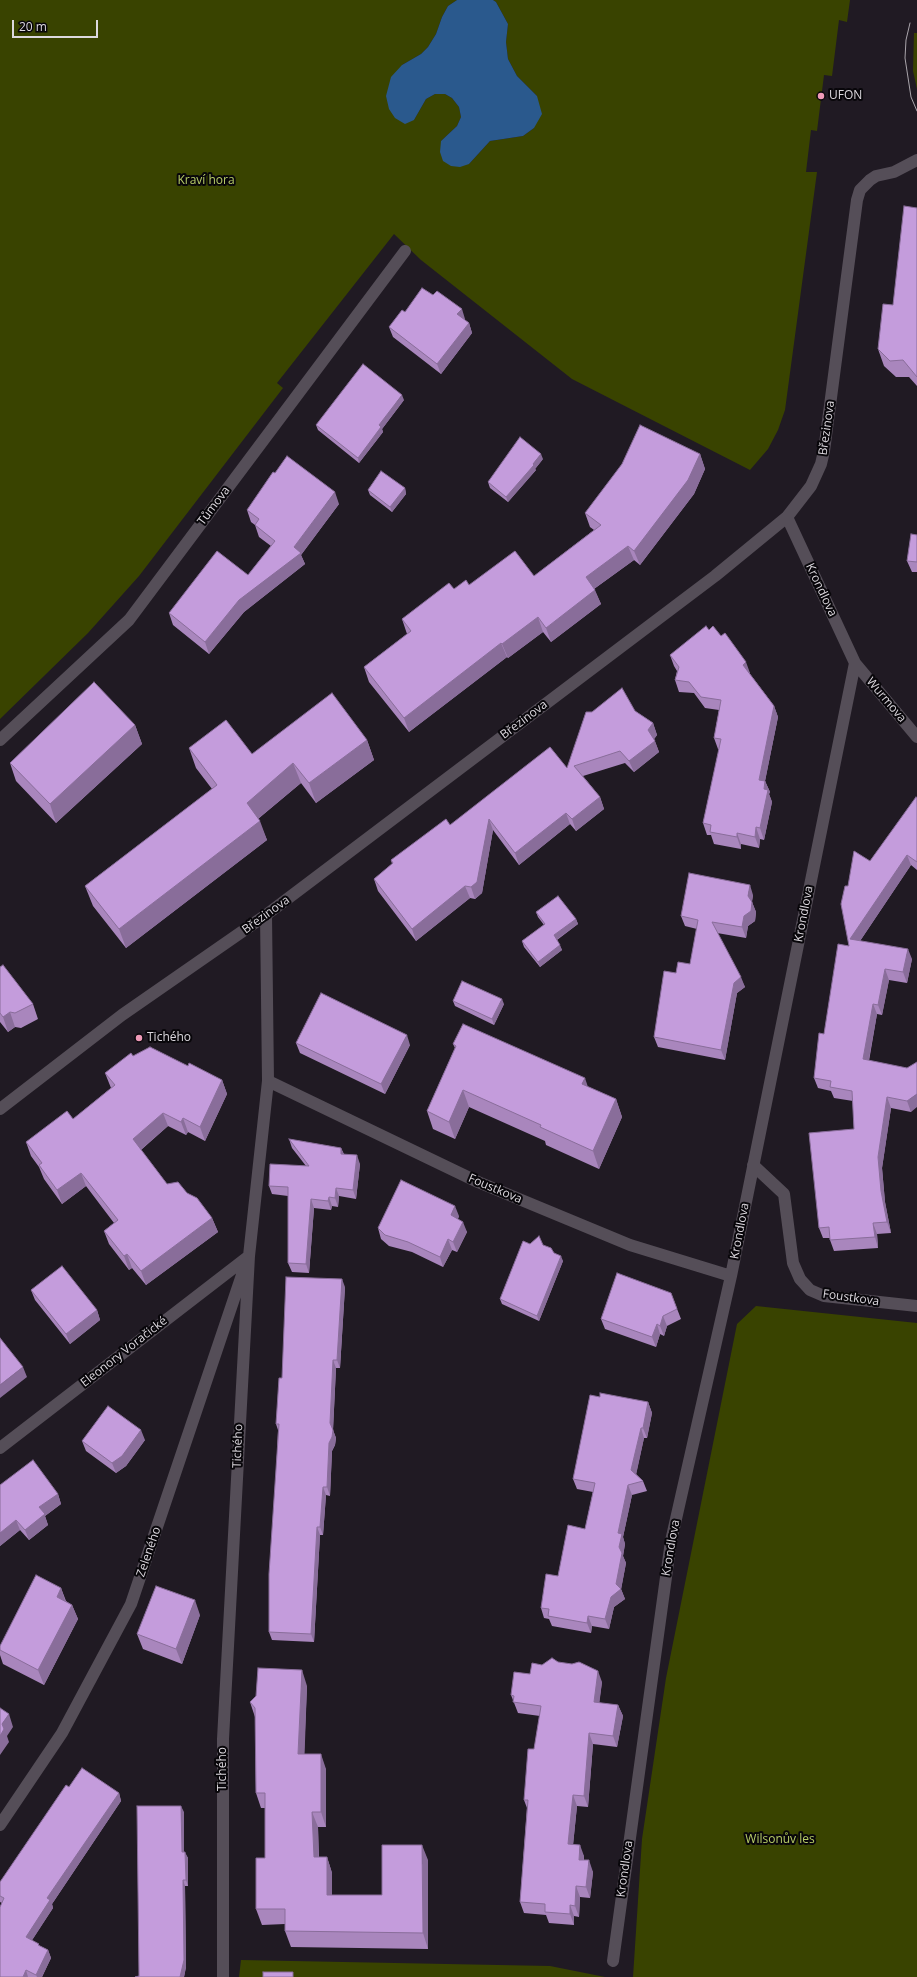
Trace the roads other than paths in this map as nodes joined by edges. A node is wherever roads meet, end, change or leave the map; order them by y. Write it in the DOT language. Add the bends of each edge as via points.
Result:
graph roads {
  1 [pos="917,160"];
  2 [pos="405,251"];
  3 [pos="787,517"];
  4 [pos="855,663"];
  5 [pos="917,737"];
  6 [pos="0,740"];
  7 [pos="266,915"];
  8 [pos="268,1081"];
  9 [pos="0,1109"];
  10 [pos="753,1165"];
  11 [pos="248,1256"];
  12 [pos="731,1276"];
  13 [pos="917,1306"];
  14 [pos="0,1448"];
  15 [pos="0,1825"];
  16 [pos="612,1961"];
  17 [pos="223,1977"];
  1 -- 3 [label="street, Březinova" via="894,172 870,180 860,190 854,209 824,451 811,486"];
  2 -- 6 [label="street, Tůmova" via="129,620"];
  3 -- 4 [label="street, Krondlova"];
  3 -- 7 [label="street, Březinova" via="715,576"];
  4 -- 5 [label="street, Wurmova"];
  4 -- 10 [label="street, Krondlova"];
  7 -- 8 [label="street, Tichého"];
  7 -- 9 [label="street, Březinova" via="122,1015"];
  8 -- 11 [label="street, Tichého"];
  8 -- 12 [label="street, Foustkova" via="478,1182 630,1245"];
  10 -- 12 [label="street, Krondlova"];
  10 -- 13 [label="street, Foustkova" via="784,1194 793,1263 800,1279 810,1290 824,1296"];
  11 -- 14 [label="street, Eleonory Voračické"];
  11 -- 15 [label="street, Zeleného" via="131,1604 62,1733"];
  11 -- 17 [label="street, Tichého" via="223,1739"];
  12 -- 16 [label="street, Krondlova" via="671,1541"];
}
